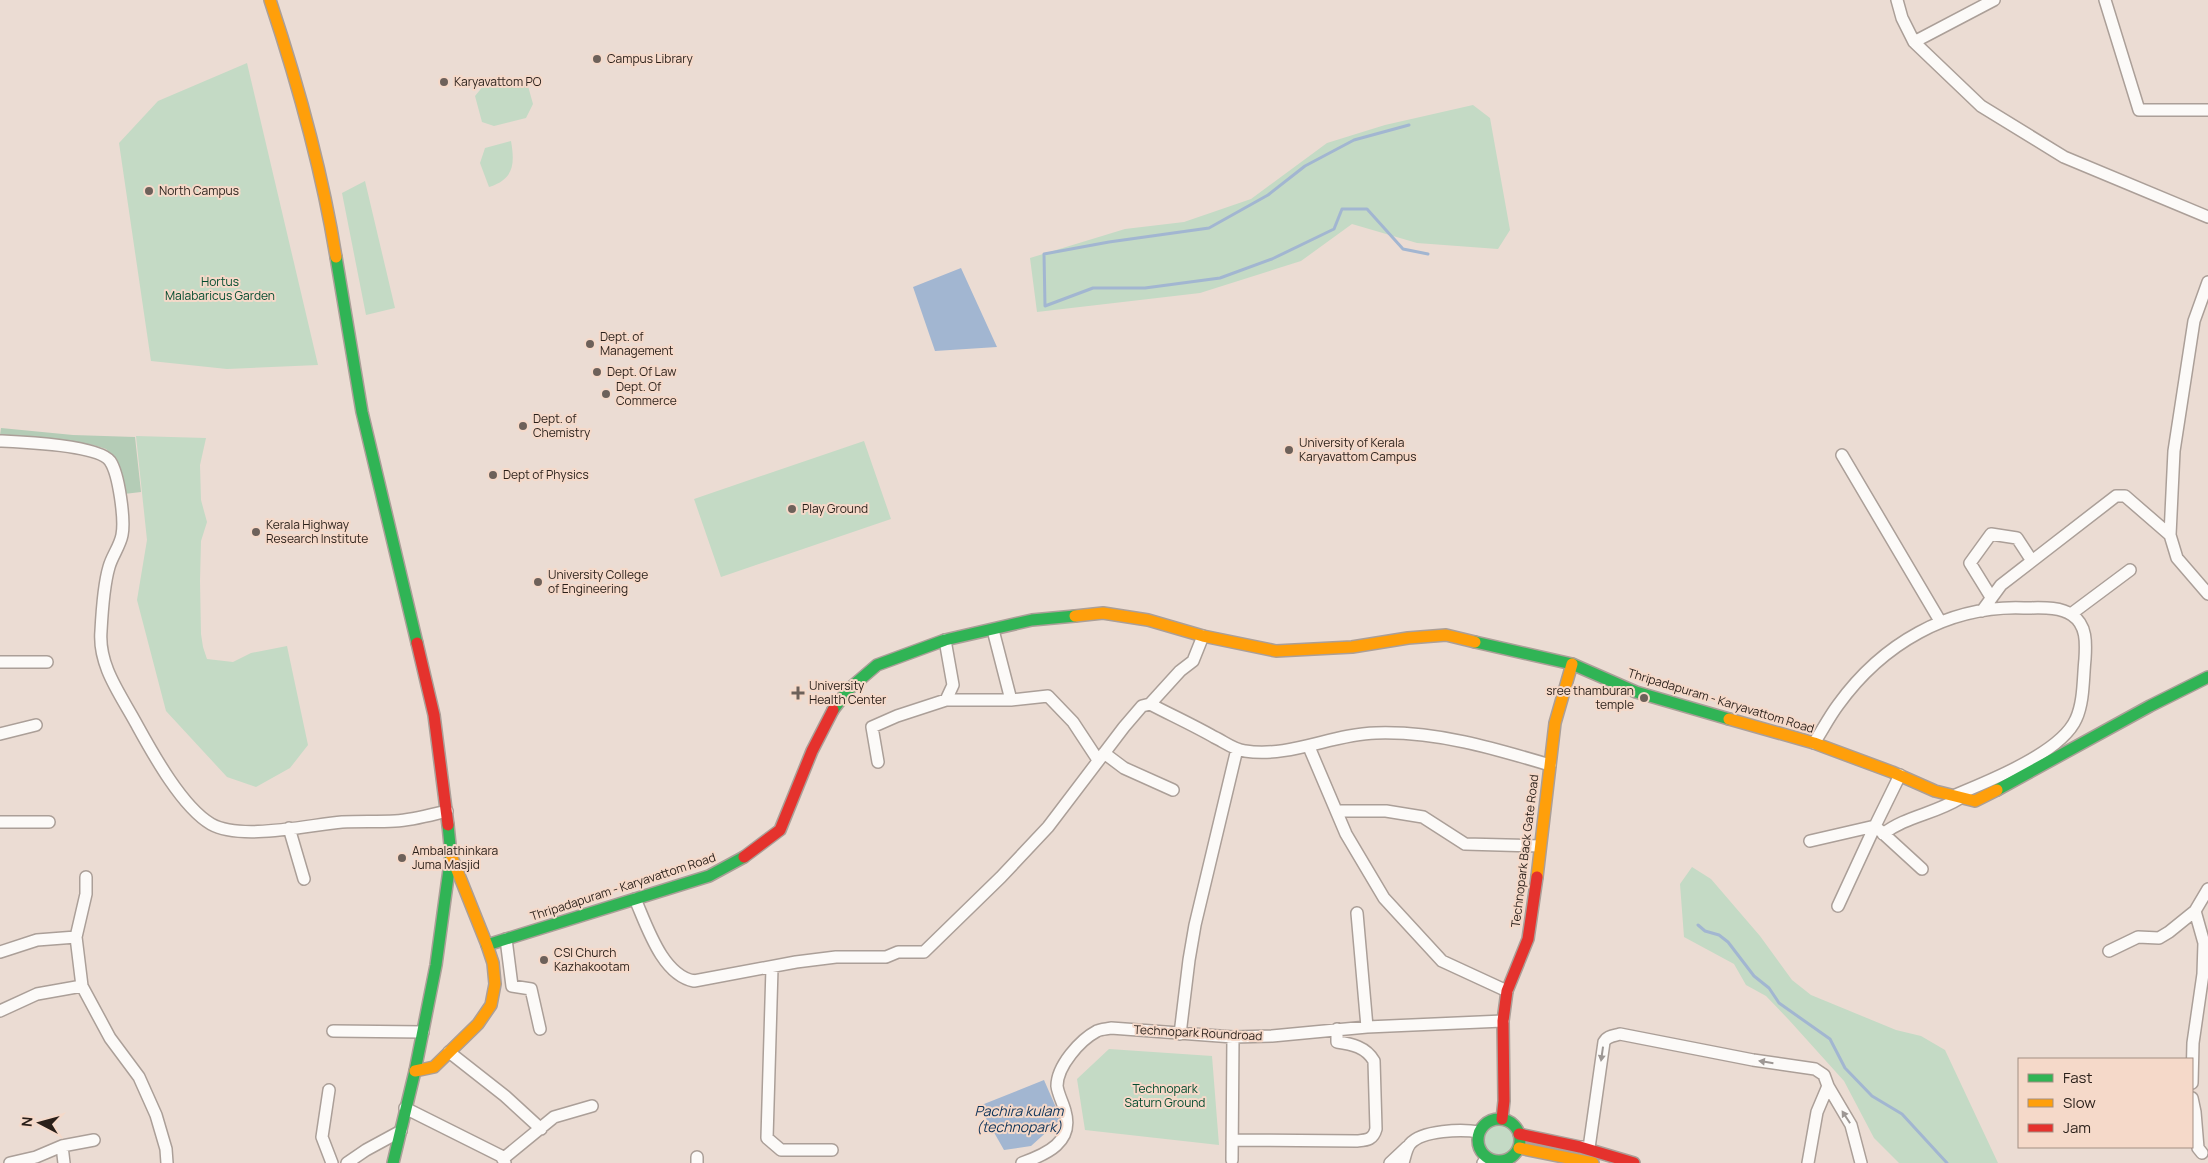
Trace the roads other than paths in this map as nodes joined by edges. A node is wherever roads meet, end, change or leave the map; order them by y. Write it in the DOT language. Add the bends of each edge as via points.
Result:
graph roads {
  1 [pos="270,0"];
  2 [pos="1897,0"];
  3 [pos="1994,0"];
  4 [pos="2105,0"];
  5 [pos="1914,42"];
  6 [pos="2208,110"];
  7 [pos="2208,217"];
  8 [pos="2208,282"];
  9 [pos="0,441"];
  10 [pos="1842,455"];
  11 [pos="2170,535"];
  12 [pos="2032,561"];
  13 [pos="2130,570"];
  14 [pos="2208,594"];
  15 [pos="1991,597"];
  16 [pos="1982,610"];
  17 [pos="2071,614"];
  18 [pos="1940,621"];
  19 [pos="993,630"];
  20 [pos="1203,636"];
  21 [pos="944,640"];
  22 [pos="0,662"];
  23 [pos="47,662"];
  24 [pos="1572,664"];
  25 [pos="2208,677"];
  26 [pos="946,700"];
  27 [pos="1011,700"];
  28 [pos="1150,704"];
  29 [pos="36,725"];
  30 [pos="0,734"];
  31 [pos="1814,743"];
  32 [pos="1309,746"];
  33 [pos="1237,749"];
  34 [pos="1101,756"];
  35 [pos="878,762"];
  36 [pos="1550,765"];
  37 [pos="1900,775"];
  38 [pos="1173,790"];
  39 [pos="1956,797"];
  40 [pos="447,811"];
  41 [pos="1337,811"];
  42 [pos="0,822"];
  43 [pos="49,822"];
  44 [pos="289,828"];
  45 [pos="1879,830"];
  46 [pos="1810,841"];
  47 [pos="1540,846"];
  48 [pos="450,855"];
  49 [pos="1922,869"];
  50 [pos="86,877"];
  51 [pos="304,879"];
  52 [pos="2208,889"];
  53 [pos="635,899"];
  54 [pos="1838,906"];
  55 [pos="2195,912"];
  56 [pos="1357,913"];
  57 [pos="76,937"];
  58 [pos="506,939"];
  59 [pos="488,945"];
  60 [pos="2206,945"];
  61 [pos="2109,951"];
  62 [pos="0,952"];
  63 [pos="772,968"];
  64 [pos="82,986"];
  65 [pos="1507,991"];
  66 [pos="0,1011"];
  67 [pos="1503,1021"];
  68 [pos="1367,1027"];
  69 [pos="540,1029"];
  70 [pos="1337,1030"];
  71 [pos="333,1031"];
  72 [pos="423,1032"];
  73 [pos="1180,1034"];
  74 [pos="1233,1037"];
  75 [pos="449,1052"];
  76 [pos="2193,1058"];
  77 [pos="415,1071"];
  78 [pos="1828,1086"];
  79 [pos="329,1090"];
  80 [pos="592,1106"];
  81 [pos="2193,1106"];
  82 [pos="405,1108"];
  83 [pos="1502,1119"];
  84 [pos="541,1129"];
  85 [pos="401,1130"];
  86 [pos="1479,1132"];
  87 [pos="1519,1134"];
  88 [pos="94,1140"];
  89 [pos="1232,1140"];
  90 [pos="1410,1145"];
  91 [pos="62,1146"];
  92 [pos="1580,1147"];
  93 [pos="1519,1148"];
  94 [pos="832,1150"];
  95 [pos="2202,1153"];
  96 [pos="504,1160"];
  97 [pos="1232,1160"];
  98 [pos="1489,1161"];
  99 [pos="10,1163"];
  100 [pos="64,1163"];
  101 [pos="167,1163"];
  102 [pos="332,1163"];
  103 [pos="347,1163"];
  104 [pos="393,1163"];
  105 [pos="1022,1163"];
  106 [pos="1390,1163"];
  107 [pos="1403,1163"];
  108 [pos="1593,1163"];
  109 [pos="1634,1163"];
  110 [pos="1808,1163"];
  111 [pos="1861,1163"];
  1 -- 40 [label="main road" via="292,67 329,214 362,412 434,715"];
  2 -- 5 [label="street"];
  3 -- 5 [label="street"];
  4 -- 6 [label="street" via="2139,110"];
  5 -- 7 [label="street" via="1981,106 2031,138 2064,157"];
  8 -- 11 [label="street" via="2194,321 2174,451"];
  9 -- 44 [label="street" via="83,450 104,455 111,463 120,502 122,535 108,568 101,631 101,651 111,678 183,799 203,818 228,831"];
  10 -- 18 [label="street"];
  11 -- 12 [label="street" via="2120,495"];
  11 -- 14 [label="street" via="2177,558"];
  12 -- 15 [label="street"];
  12 -- 15 [label="street" via="2017,538 1991,534 1970,563"];
  13 -- 17 [label="street"];
  15 -- 16 [label="street"];
  16 -- 17 [label="street" via="2044,608"];
  16 -- 18 [label="street"];
  17 -- 39 [label="street" via="2084,628 2085,650 2080,705 2068,732 2036,756"];
  18 -- 31 [label="street" via="1920,630 1874,665 1839,704"];
  19 -- 20 [label="main road, Thripadapuram - Karyavattom Road" via="1032,620 1104,613 1148,620"];
  19 -- 21 [label="main road, Thripadapuram - Karyavattom Road"];
  19 -- 27 [label="street"];
  20 -- 24 [label="main road, Thripadapuram - Karyavattom Road" via="1276,651 1352,647 1446,635"];
  20 -- 28 [label="street" via="1193,661"];
  21 -- 26 [label="street" via="953,685"];
  21 -- 53 [label="main road, Thripadapuram - Karyavattom Road" via="877,665 849,689 831,713 812,751 780,830 743,858 709,876"];
  22 -- 23 [label="street"];
  24 -- 31 [label="main road, Thripadapuram - Karyavattom Road" via="1636,692"];
  24 -- 36 [label="main road, Technopark Back Gate Road" via="1555,723"];
  25 -- 39 [label="main road, Thripadapuram - Karyavattom Road" via="1983,798 1975,801"];
  26 -- 27 [label="street"];
  26 -- 35 [label="street" via="872,727"];
  27 -- 34 [label="street" via="1048,696"];
  28 -- 33 [label="street"];
  28 -- 34 [label="street" via="1142,706"];
  29 -- 30 [label="street"];
  31 -- 37 [label="main road, Thripadapuram - Karyavattom Road"];
  32 -- 33 [label="street" via="1244,752"];
  32 -- 36 [label="street" via="1376,733 1415,735 1479,744"];
  32 -- 41 [label="street"];
  33 -- 73 [label="street" via="1195,925"];
  34 -- 38 [label="street"];
  34 -- 63 [label="street" via="1048,827 924,952 796,962"];
  36 -- 47 [label="main road, Technopark Back Gate Road"];
  37 -- 39 [label="main road, Thripadapuram - Karyavattom Road"];
  37 -- 45 [label="street"];
  39 -- 45 [label="street" via="1946,807"];
  40 -- 44 [label="street" via="395,821 361,820"];
  40 -- 48 [label="main road"];
  41 -- 47 [label="street" via="1386,811 1423,817 1465,844"];
  41 -- 65 [label="street" via="1346,834 1384,898 1430,949 1442,961"];
  42 -- 43 [label="street"];
  44 -- 51 [label="street"];
  45 -- 46 [label="street"];
  45 -- 49 [label="street"];
  45 -- 54 [label="street"];
  47 -- 65 [label="main road, Technopark Back Gate Road" via="1528,938"];
  48 -- 59 [label="main road"];
  48 -- 72 [label="main road" via="436,965"];
  50 -- 57 [label="street" via="86,894"];
  52 -- 55 [label="street"];
  53 -- 58 [label="main road, Thripadapuram - Karyavattom Road"];
  53 -- 63 [label="street" via="667,963 684,979 694,981"];
  55 -- 60 [label="street"];
  55 -- 61 [label="street" via="2159,938 2138,937"];
  56 -- 68 [label="street"];
  57 -- 62 [label="street" via="37,940"];
  57 -- 64 [label="street"];
  58 -- 59 [label="main road, Thripadapuram - Karyavattom Road"];
  58 -- 69 [label="street" via="512,986 531,989"];
  59 -- 75 [label="main road" via="495,984 491,1005 478,1024"];
  60 -- 76 [label="street"];
  63 -- 94 [label="street" via="767,1138 781,1150"];
  64 -- 66 [label="street" via="37,994"];
  64 -- 101 [label="street" via="110,1038 139,1077 156,1115"];
  65 -- 67 [label="main road, Technopark Back Gate Road"];
  67 -- 68 [label="street, Technopark Roundroad"];
  67 -- 83 [label="main road, Technopark Back Gate Road"];
  68 -- 70 [label="street, Technopark Roundroad"];
  70 -- 74 [label="street, Technopark Roundroad"];
  70 -- 89 [label="street" via="1338,1042 1363,1049 1374,1061 1376,1129 1370,1140"];
  71 -- 72 [label="street"];
  72 -- 77 [label="main road"];
  73 -- 74 [label="street, Technopark Roundroad"];
  73 -- 105 [label="street, Technopark Roundroad" via="1111,1028 1098,1031 1087,1039 1062,1067 1058,1077 1058,1092 1068,1125 1064,1138 1058,1145"];
  74 -- 89 [label="street"];
  75 -- 77 [label="main road" via="434,1067"];
  75 -- 84 [label="street"];
  77 -- 82 [label="main road"];
  78 -- 92 [label="street, one-way" via="1824,1075 1815,1069 1620,1034 1606,1038 1604,1042 1589,1148"];
  78 -- 110 [label="street" via="1817,1112"];
  111 -- 78 [label="street, one-way" via="1851,1125"];
  79 -- 102 [label="street" via="322,1137"];
  80 -- 84 [label="street" via="554,1117"];
  81 -- 95 [label="street" via="2198,1148"];
  82 -- 85 [label="main road"];
  82 -- 96 [label="street"];
  83 -- 86 [label="main road" via="1486,1123"];
  83 -- 87 [label="main road" via="1511,1123"];
  84 -- 96 [label="street"];
  85 -- 103 [label="street"];
  85 -- 104 [label="main road"];
  86 -- 90 [label="street" via="1452,1130 1421,1136"];
  86 -- 98 [label="main road" via="1478,1146"];
  87 -- 92 [label="main road"];
  87 -- 93 [label="main road"];
  88 -- 91 [label="street"];
  89 -- 97 [label="street"];
  90 -- 106 [label="street"];
  90 -- 107 [label="street"];
  91 -- 99 [label="street"];
  91 -- 100 [label="street"];
  92 -- 109 [label="main road"];
  93 -- 98 [label="main road" via="1511,1158 1502,1162"];
  93 -- 108 [label="main road"];
}
